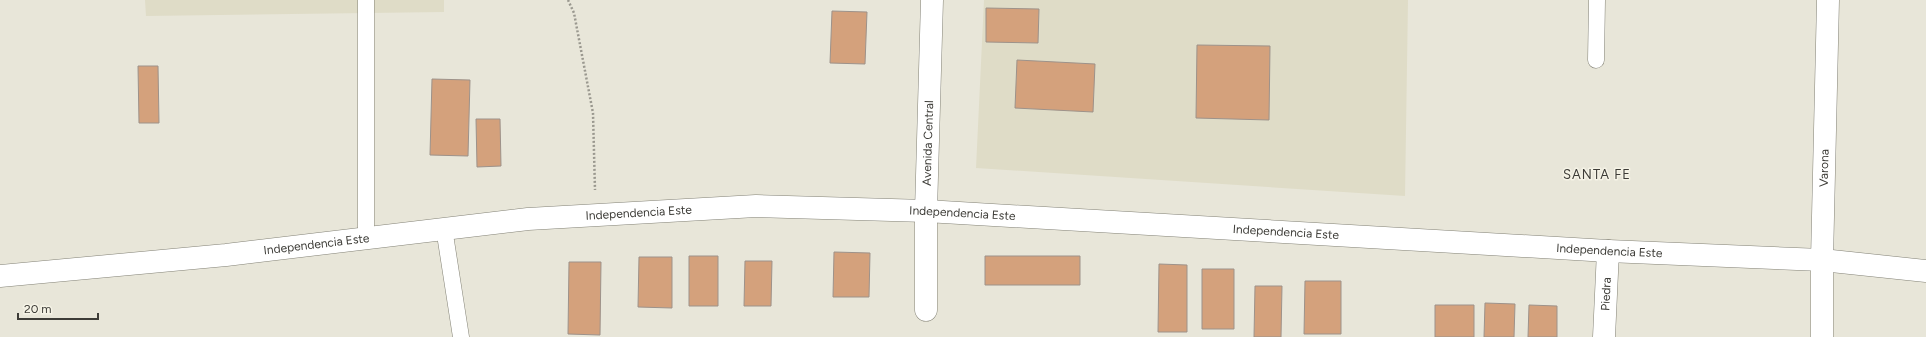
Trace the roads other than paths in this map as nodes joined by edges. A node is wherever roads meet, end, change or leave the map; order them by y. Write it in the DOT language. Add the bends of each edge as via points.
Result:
graph roads {
  1 [pos="366,0"];
  2 [pos="932,0"];
  3 [pos="1597,0"];
  4 [pos="1828,0"];
  5 [pos="1596,60"];
  6 [pos="926,211"];
  7 [pos="444,228"];
  8 [pos="366,237"];
  9 [pos="1608,251"];
  10 [pos="1822,260"];
  11 [pos="1926,271"];
  12 [pos="0,276"];
  13 [pos="926,310"];
  14 [pos="461,337"];
  15 [pos="1604,337"];
  16 [pos="1822,337"];
  1 -- 8 [label="lane"];
  2 -- 6 [label="main road, Avenida Central"];
  3 -- 5 [label="lane"];
  4 -- 10 [label="main road, Varona"];
  6 -- 7 [label="main road, Independencia Este" via="756,206 528,219"];
  6 -- 9 [label="main road, Independencia Este"];
  6 -- 13 [label="main road, Avenida Central"];
  7 -- 8 [label="main road, Independencia Este"];
  7 -- 14 [label="lane"];
  8 -- 12 [label="main road, Independencia Este" via="226,255"];
  9 -- 10 [label="main road, Independencia Este"];
  9 -- 15 [label="main road, Piedra"];
  10 -- 11 [label="main road, Independencia Este"];
  10 -- 16 [label="main road, Varona"];
}
